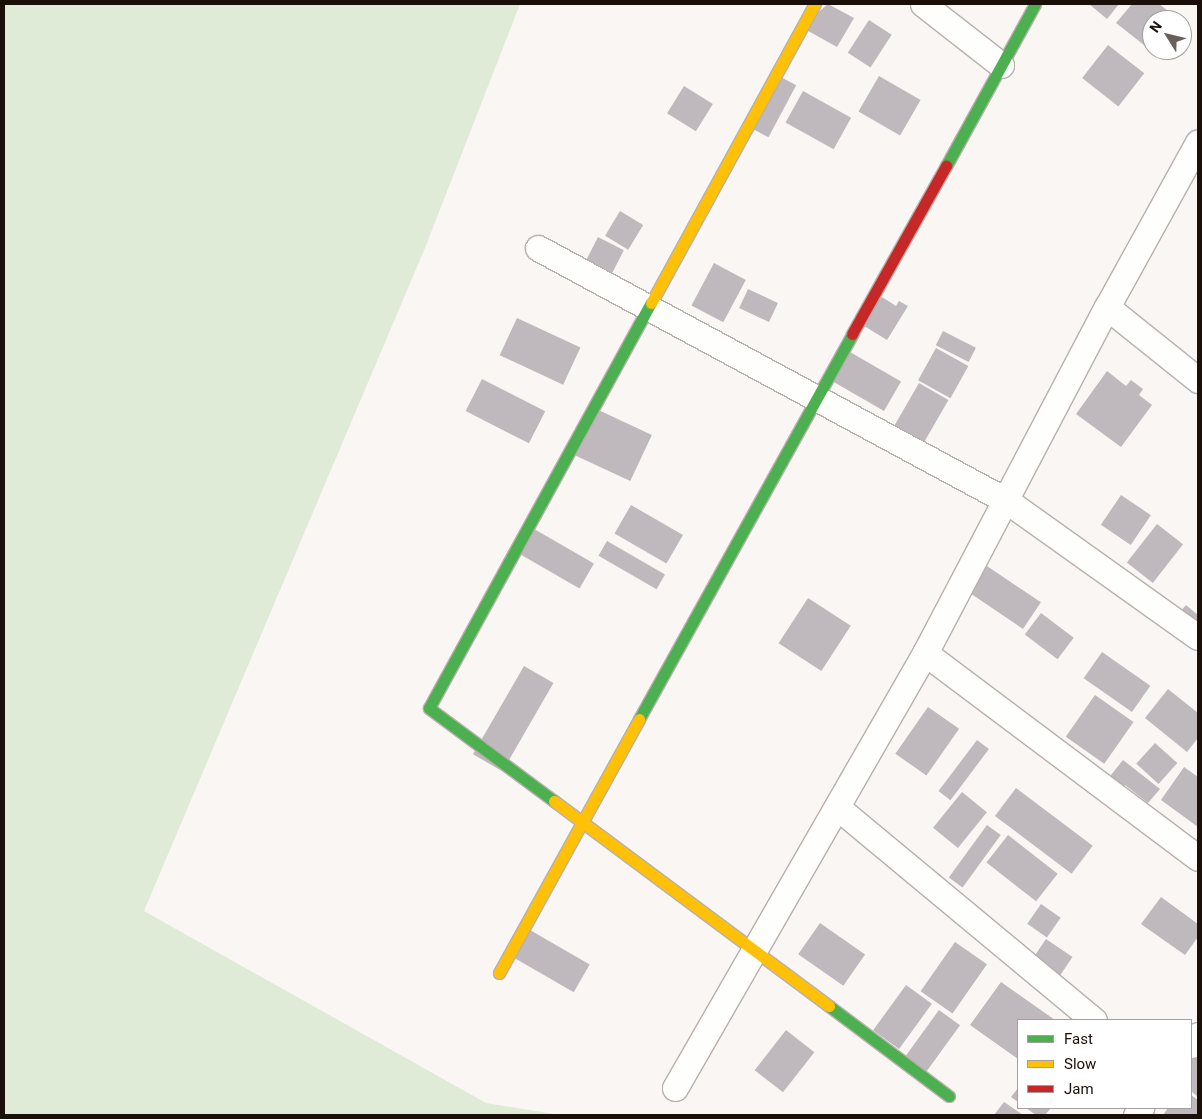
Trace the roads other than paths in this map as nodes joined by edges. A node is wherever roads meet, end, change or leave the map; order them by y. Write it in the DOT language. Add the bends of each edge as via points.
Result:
graph roads {
  1 [pos="815,4"];
  2 [pos="923,4"];
  3 [pos="1035,4"];
  4 [pos="1001,65"];
  5 [pos="1198,142"];
  6 [pos="538,248"];
  7 [pos="1107,306"];
  8 [pos="648,307"];
  9 [pos="1198,380"];
  10 [pos="817,398"];
  11 [pos="1007,501"];
  12 [pos="1198,637"];
  13 [pos="926,653"];
  14 [pos="836,807"];
  15 [pos="583,823"];
  16 [pos="1198,858"];
  17 [pos="754,951"];
  18 [pos="499,973"];
  19 [pos="1093,1019"];
  20 [pos="675,1088"];
  21 [pos="949,1096"];
  1 -- 8 [label="street"];
  2 -- 4 [label="street"];
  3 -- 4 [label="street"];
  4 -- 10 [label="street"];
  5 -- 7 [label="street"];
  6 -- 8 [label="street"];
  7 -- 9 [label="street"];
  7 -- 11 [label="street"];
  8 -- 10 [label="street"];
  8 -- 15 [label="street" via="428,708"];
  10 -- 11 [label="street"];
  10 -- 15 [label="street"];
  11 -- 12 [label="street"];
  11 -- 13 [label="street"];
  13 -- 14 [label="street"];
  13 -- 16 [label="street"];
  14 -- 17 [label="street"];
  14 -- 19 [label="street"];
  15 -- 17 [label="street"];
  15 -- 18 [label="street"];
  17 -- 20 [label="street"];
  17 -- 21 [label="street"];
}
